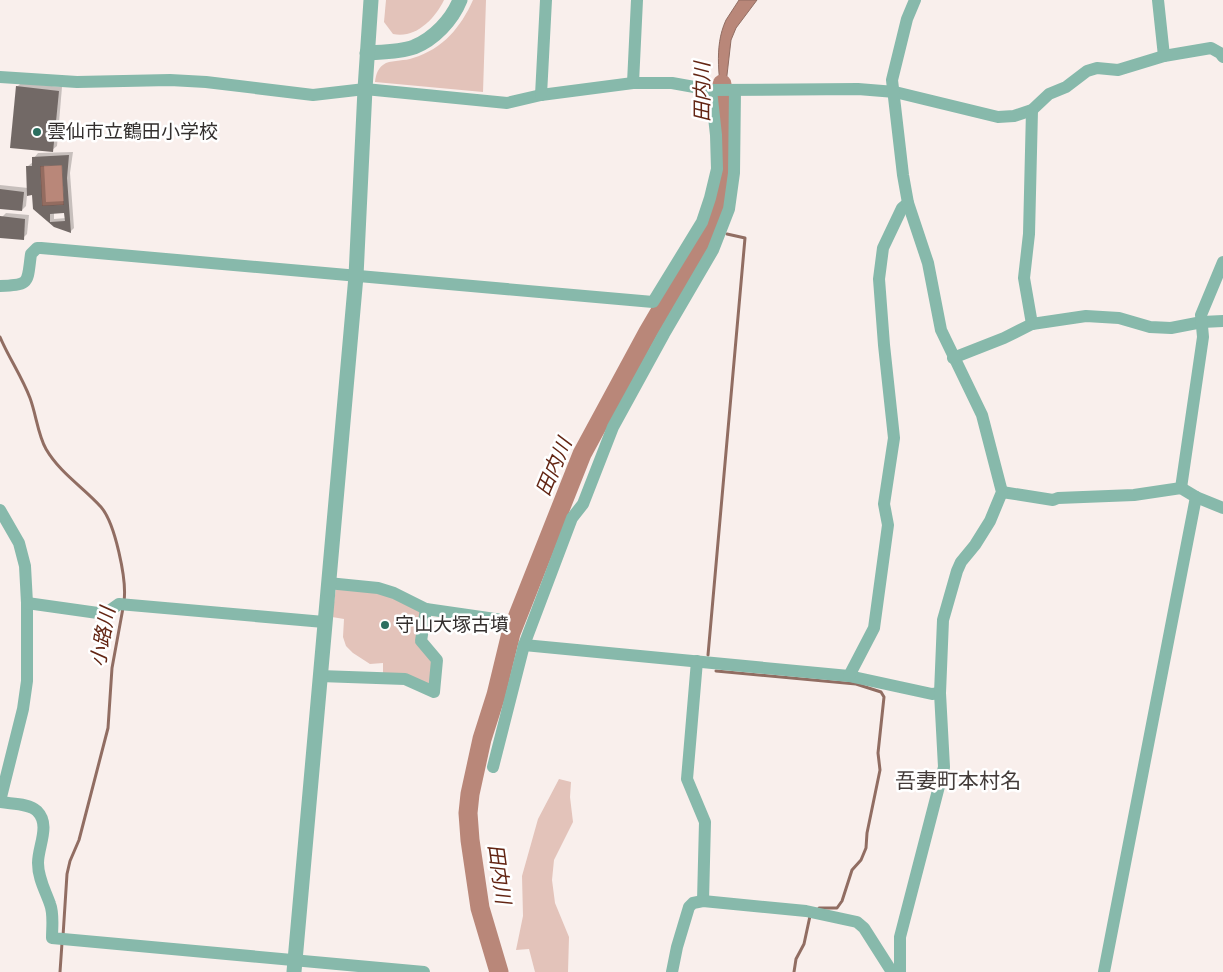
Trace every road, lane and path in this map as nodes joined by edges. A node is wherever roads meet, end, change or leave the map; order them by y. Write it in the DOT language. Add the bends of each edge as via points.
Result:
graph roads {
  1 [pos="371,0"];
  2 [pos="460,0"];
  3 [pos="546,0"];
  4 [pos="637,0"];
  5 [pos="915,0"];
  6 [pos="1158,0"];
  7 [pos="367,53"];
  8 [pos="1164,56"];
  9 [pos="1223,57"];
  10 [pos="0,77"];
  11 [pos="633,83"];
  12 [pos="365,89"];
  13 [pos="713,90"];
  14 [pos="733,90"];
  15 [pos="895,92"];
  16 [pos="541,95"];
  17 [pos="1032,110"];
  18 [pos="908,203"];
  19 [pos="1223,262"];
  20 [pos="356,276"];
  21 [pos="0,286"];
  22 [pos="1223,321"];
  23 [pos="1202,322"];
  24 [pos="1032,324"];
  25 [pos="954,358"];
  26 [pos="1181,488"];
  27 [pos="1002,492"];
  28 [pos="1196,497"];
  29 [pos="1223,508"];
  30 [pos="0,510"];
  31 [pos="328,582"];
  32 [pos="27,603"];
  33 [pos="426,609"];
  34 [pos="502,620"];
  35 [pos="324,622"];
  36 [pos="524,645"];
  37 [pos="697,661"];
  38 [pos="320,676"];
  39 [pos="849,676"];
  40 [pos="940,693"];
  41 [pos="493,767"];
  42 [pos="0,801"];
  43 [pos="703,900"];
  44 [pos="295,966"];
  45 [pos="424,972"];
  46 [pos="672,972"];
  47 [pos="892,972"];
  48 [pos="900,972"];
  49 [pos="1104,972"];
  1 -- 7 [label="street"];
  2 -- 7 [label="street" via="442,28 414,47"];
  3 -- 16 [label="street"];
  4 -- 11 [label="street"];
  5 -- 15 [label="street" via="892,80"];
  6 -- 8 [label="street"];
  7 -- 12 [label="street"];
  8 -- 9 [label="street" via="1211,48"];
  8 -- 17 [label="street" via="1118,70 1097,68 1087,71 1066,87 1049,94"];
  10 -- 12 [label="street" via="77,82 206,82 313,95"];
  11 -- 13 [label="street" via="672,83"];
  11 -- 16 [label="street"];
  12 -- 16 [label="street" via="507,103"];
  12 -- 20 [label="street"];
  13 -- 14 [label="street"];
  13 -- 20 [label="street" via="717,170 710,198 702,222 653,302"];
  14 -- 15 [label="street" via="858,88"];
  14 -- 36 [label="street" via="734,173 729,209 713,250 613,427 582,504 572,518"];
  15 -- 17 [label="street" via="998,117"];
  15 -- 18 [label="street"];
  17 -- 24 [label="street" via="1029,234 1024,278"];
  18 -- 25 [label="street" via="928,263 941,330"];
  18 -- 39 [label="street" via="902,208 883,248 879,279 894,438 884,504 888,525 874,628"];
  19 -- 23 [label="street" via="1201,314"];
  20 -- 21 [label="street" via="37,248 30,254 26,281 19,286"];
  20 -- 31 [label="street"];
  22 -- 23 [label="street"];
  23 -- 24 [label="street" via="1171,328 1150,327 1119,318 1086,316"];
  23 -- 26 [label="street" via="1204,337"];
  24 -- 25 [label="street"];
  25 -- 27 [label="street" via="982,415"];
  26 -- 27 [label="street" via="1134,495 1053,500"];
  26 -- 28 [label="street"];
  27 -- 40 [label="street" via="990,521 957,571 944,620"];
  28 -- 29 [label="street"];
  28 -- 49 [label="street"];
  30 -- 32 [label="street" via="18,544 25,566"];
  31 -- 33 [label="street" via="378,588"];
  31 -- 35 [label="street"];
  32 -- 35 [label="street" via="105,614 124,604"];
  32 -- 42 [label="street" via="27,681"];
  33 -- 34 [label="street"];
  33 -- 38 [label="street" via="422,641 438,660 434,692 405,680"];
  35 -- 38 [label="street"];
  36 -- 37 [label="street"];
  36 -- 41 [label="street"];
  37 -- 39 [label="street"];
  37 -- 43 [label="street" via="687,778 705,822"];
  38 -- 44 [label="street"];
  39 -- 40 [label="street"];
  40 -- 48 [label="street" via="944,766 900,936"];
  42 -- 44 [label="street" via="31,806 42,818 44,827 38,863 42,888 52,914 52,938"];
  43 -- 46 [label="street" via="692,903 689,908"];
  43 -- 47 [label="street" via="806,912 857,922"];
  44 -- 45 [label="street"];
}
